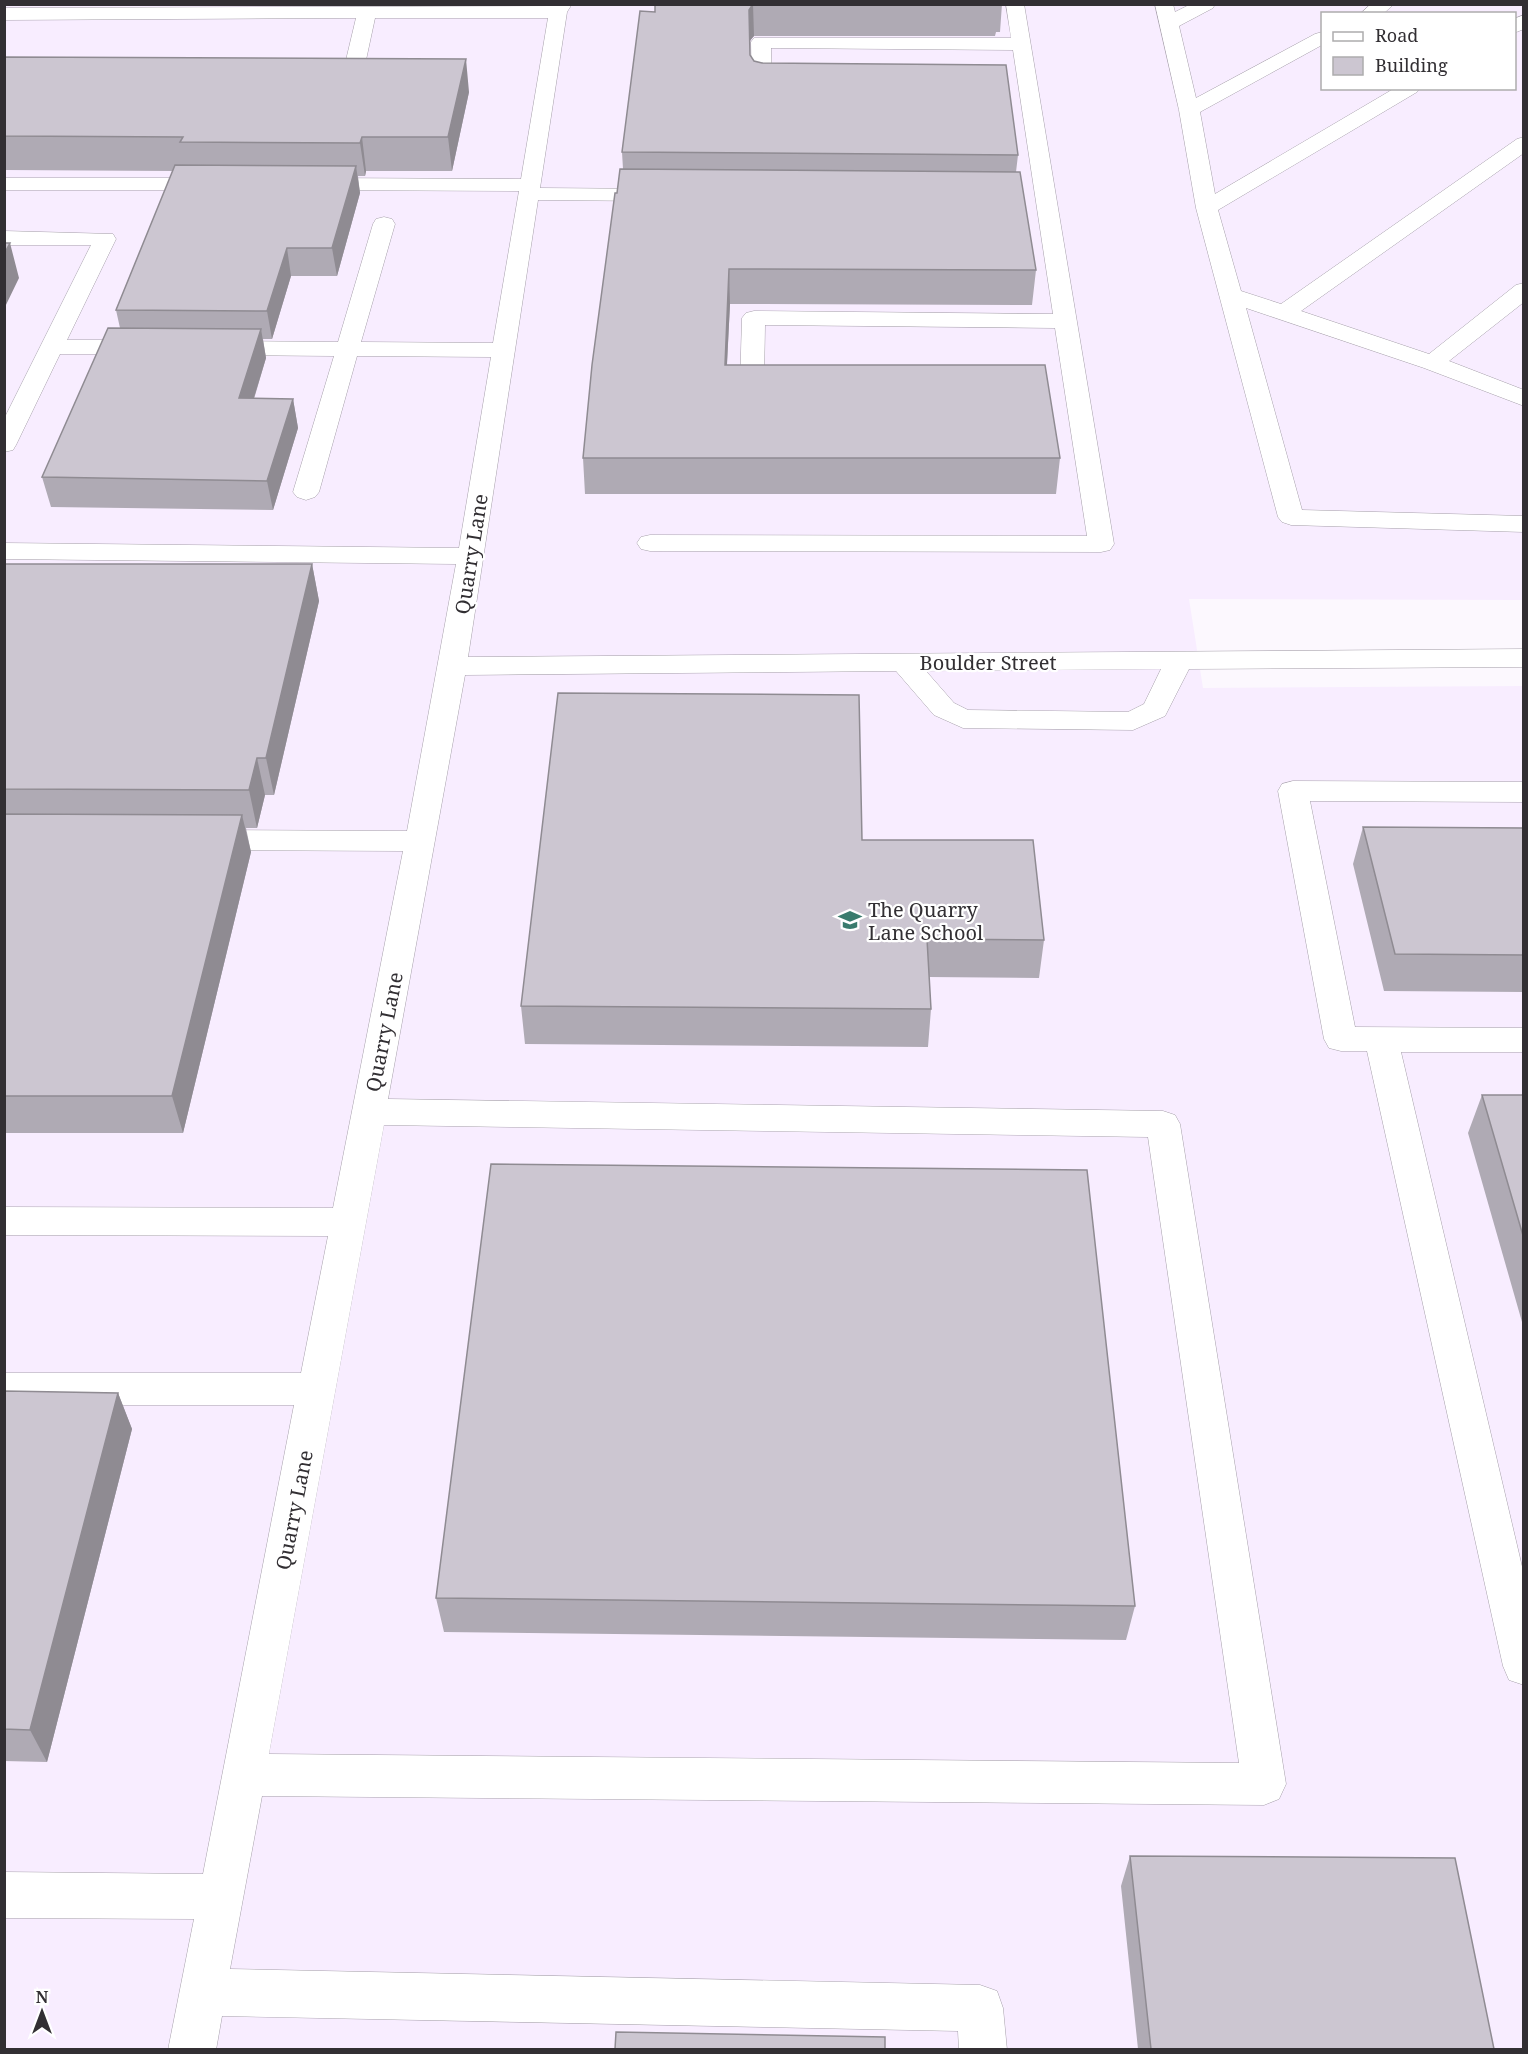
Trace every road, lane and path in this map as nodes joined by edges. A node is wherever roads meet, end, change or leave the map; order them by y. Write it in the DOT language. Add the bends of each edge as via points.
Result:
graph roads {
  1 [pos="1015,4"];
  2 [pos="1206,4"];
  3 [pos="1385,4"];
  4 [pos="558,7"];
  5 [pos="243,9"];
  6 [pos="367,12"];
  7 [pos="1372,12"];
  8 [pos="4,14"];
  9 [pos="1166,14"];
  10 [pos="1321,39"];
  11 [pos="1021,44"];
  12 [pos="333,60"];
  13 [pos="356,60"];
  14 [pos="377,60"];
  15 [pos="796,88"];
  16 [pos="1005,89"];
  17 [pos="1028,90"];
  18 [pos="1407,90"];
  19 [pos="1189,110"];
  20 [pos="1524,143"];
  21 [pos="4,183"];
  22 [pos="231,184"];
  23 [pos="291,184"];
  24 [pos="529,189"];
  25 [pos="681,195"];
  26 [pos="1022,197"];
  27 [pos="1046,198"];
  28 [pos="1207,208"];
  29 [pos="384,224"];
  30 [pos="4,238"];
  31 [pos="1524,290"];
  32 [pos="1230,295"];
  33 [pos="1282,314"];
  34 [pos="1066,321"];
  35 [pos="53,347"];
  36 [pos="171,348"];
  37 [pos="194,348"];
  38 [pos="348,349"];
  39 [pos="504,350"];
  40 [pos="1432,363"];
  41 [pos="798,387"];
  42 [pos="1524,399"];
  43 [pos="7,434"];
  44 [pos="306,492"];
  45 [pos="1524,524"];
  46 [pos="650,543"];
  47 [pos="4,551"];
  48 [pos="470,556"];
  49 [pos="1524,658"];
  50 [pos="1179,661"];
  51 [pos="903,662"];
  52 [pos="453,666"];
  53 [pos="1524,792"];
  54 [pos="182,840"];
  55 [pos="419,841"];
  56 [pos="1381,1040"];
  57 [pos="1524,1040"];
  58 [pos="369,1112"];
  59 [pos="4,1221"];
  60 [pos="348,1222"];
  61 [pos="4,1389"];
  62 [pos="317,1389"];
  63 [pos="1524,1666"];
  64 [pos="244,1774"];
  65 [pos="4,1895"];
  66 [pos="221,1897"];
  67 [pos="203,1992"];
  68 [pos="192,2049"];
  69 [pos="982,2049"];
  1 -- 11 [label="street"];
  2 -- 9 [label="street"];
  3 -- 7 [label="street"];
  4 -- 6 [label="street"];
  4 -- 24 [label="street, Quarry Lane"];
  5 -- 6 [label="street"];
  5 -- 8 [label="street"];
  6 -- 13 [label="street"];
  9 -- 19 [label="street"];
  10 -- 19 [label="street"];
  11 -- 15 [label="street" via="761,42 762,88"];
  11 -- 17 [label="street"];
  12 -- 13 [label="street"];
  13 -- 14 [label="street"];
  16 -- 17 [label="street"];
  17 -- 27 [label="street"];
  18 -- 28 [label="street"];
  19 -- 28 [label="street"];
  20 -- 33 [label="street"];
  21 -- 22 [label="street"];
  23 -- 24 [label="street"];
  24 -- 25 [label="street"];
  24 -- 39 [label="street, Quarry Lane"];
  26 -- 27 [label="street"];
  27 -- 34 [label="street"];
  28 -- 32 [label="street"];
  29 -- 38 [label="street"];
  30 -- 35 [label="street" via="105,238"];
  31 -- 40 [label="street"];
  32 -- 33 [label="street"];
  32 -- 45 [label="street" via="1291,517"];
  33 -- 40 [label="street"];
  34 -- 41 [label="street" via="754,318 752,386"];
  34 -- 46 [label="street" via="1065,390 1101,544"];
  35 -- 36 [label="street"];
  35 -- 43 [label="street"];
  37 -- 38 [label="street"];
  38 -- 39 [label="street"];
  38 -- 44 [label="street"];
  39 -- 48 [label="street, Quarry Lane"];
  40 -- 42 [label="street"];
  47 -- 48 [label="street"];
  48 -- 52 [label="street, Quarry Lane"];
  49 -- 50 [label="street, Boulder Street"];
  50 -- 51 [label="street, Boulder Street"];
  50 -- 51 [label="street" via="1155,710 1133,721 963,719 944,709"];
  51 -- 52 [label="street, Boulder Street"];
  52 -- 55 [label="street, Quarry Lane"];
  53 -- 56 [label="street" via="1293,791 1341,1039"];
  54 -- 55 [label="street"];
  55 -- 58 [label="street, Quarry Lane"];
  56 -- 57 [label="street"];
  56 -- 63 [label="street"];
  58 -- 60 [label="street, Quarry Lane"];
  58 -- 64 [label="street" via="1163,1125 1264,1784"];
  59 -- 60 [label="street"];
  60 -- 62 [label="street, Quarry Lane"];
  61 -- 62 [label="street"];
  62 -- 64 [label="street, Quarry Lane"];
  64 -- 66 [label="street, Quarry Lane"];
  65 -- 66 [label="street"];
  66 -- 67 [label="street, Quarry Lane"];
  67 -- 68 [label="street, Quarry Lane"];
  67 -- 69 [label="street" via="980,2008"];
}
